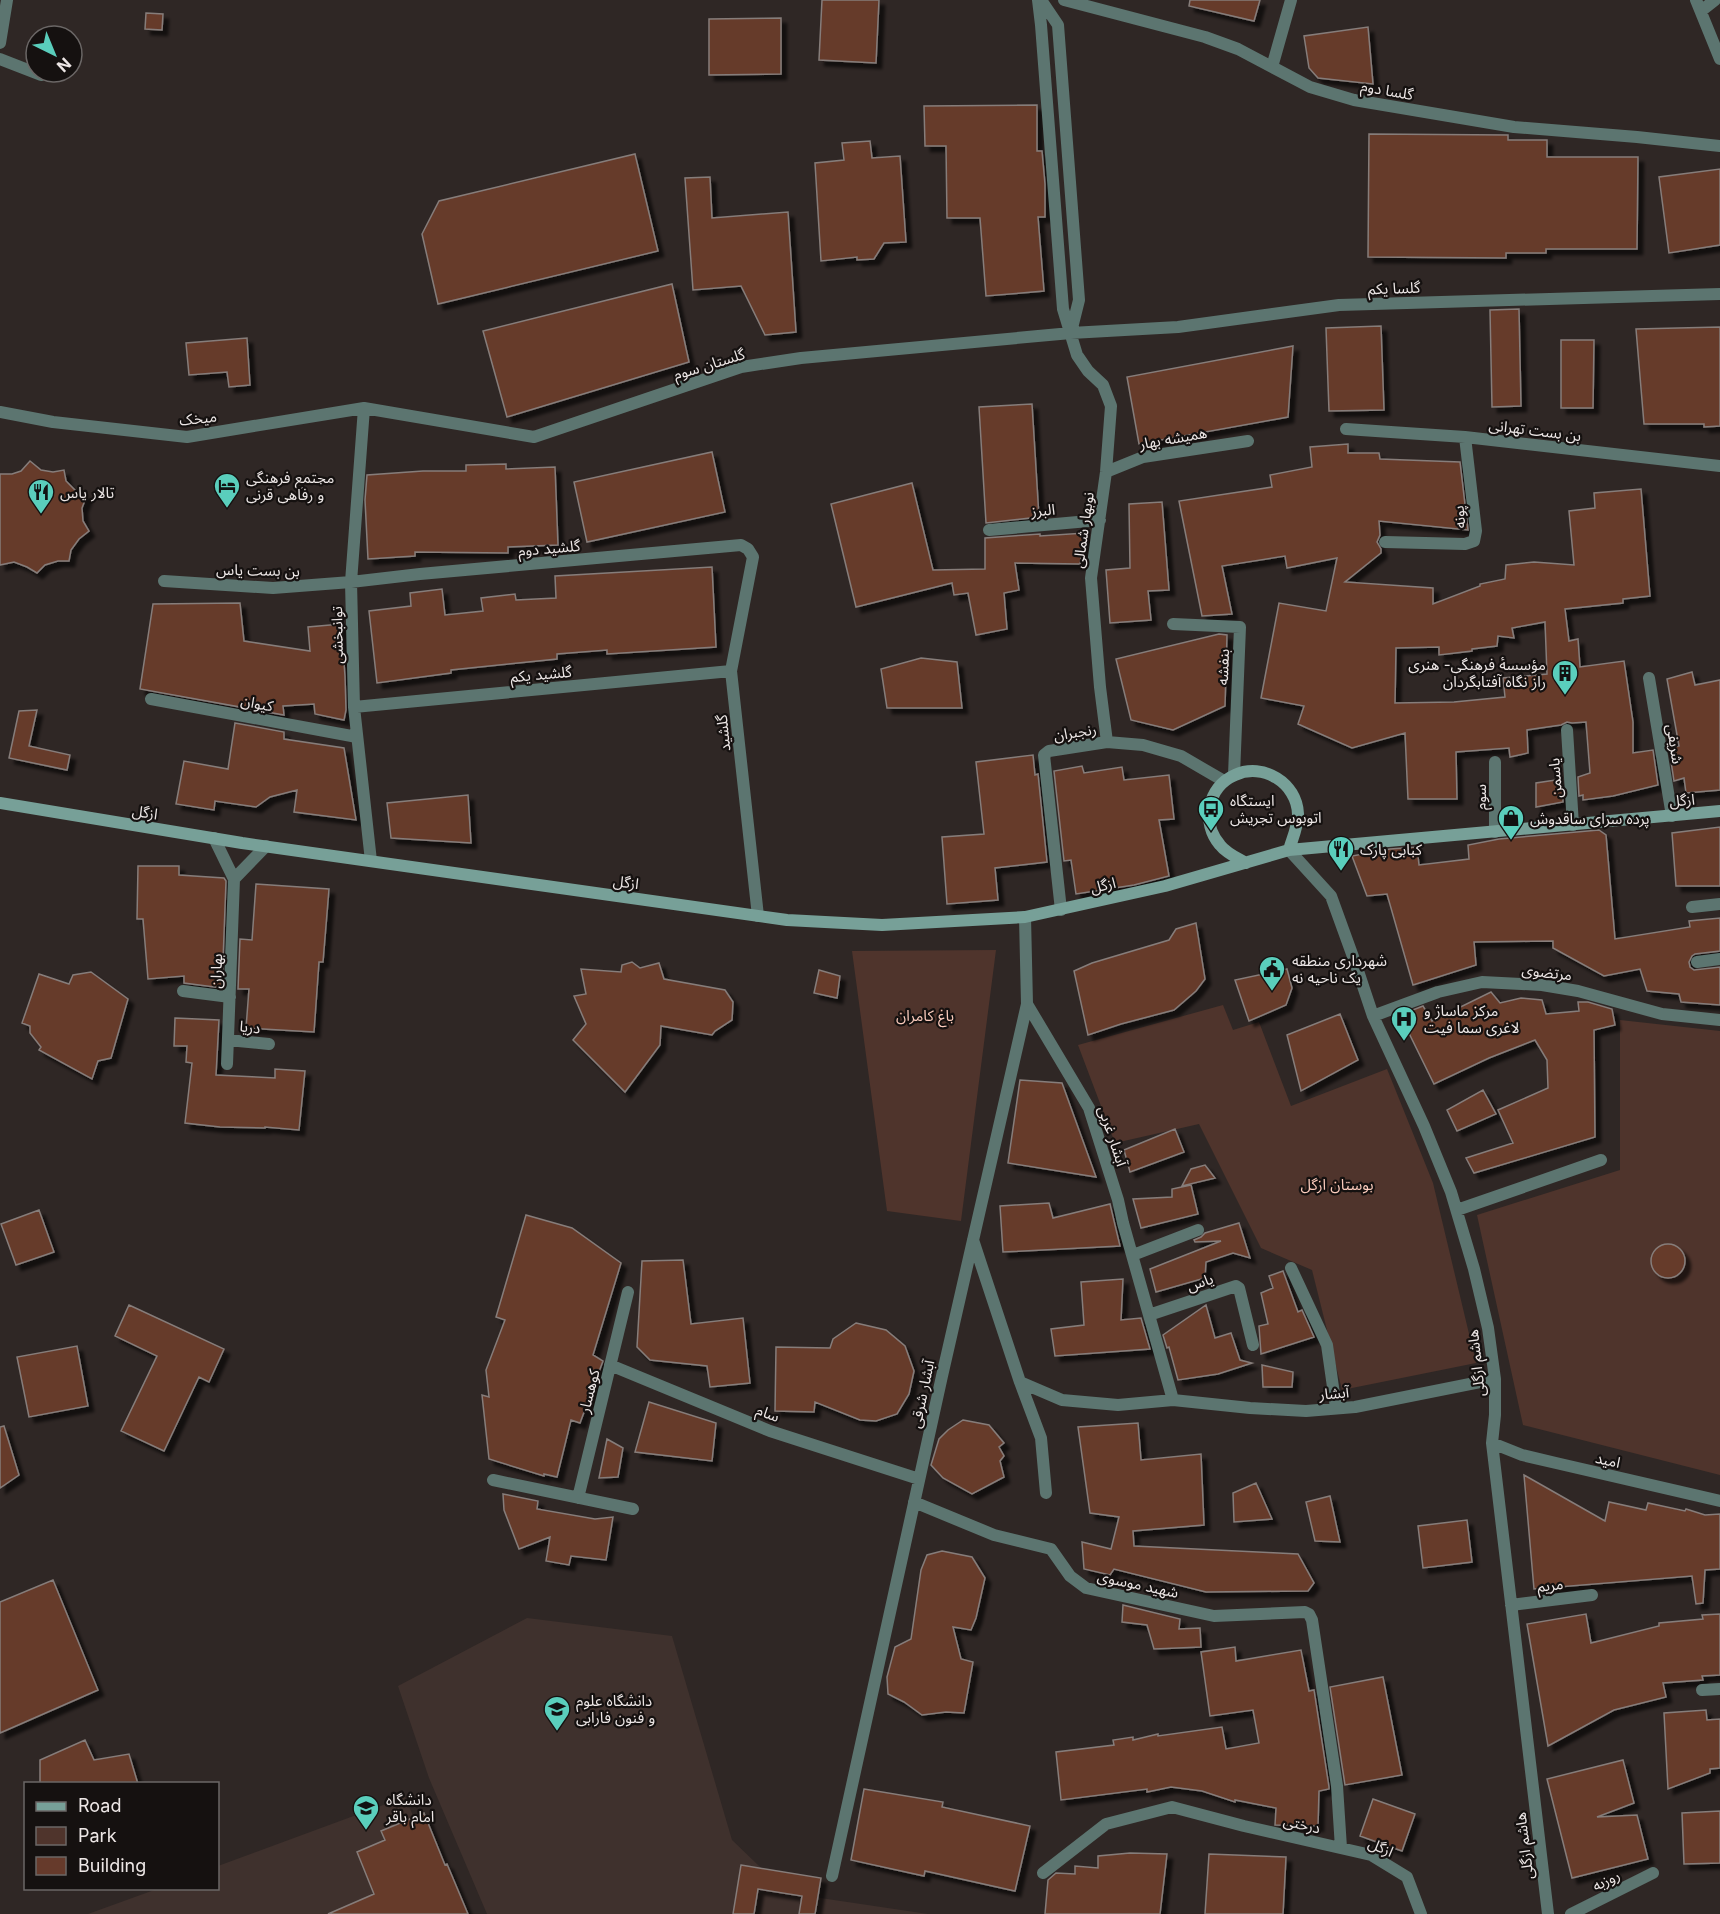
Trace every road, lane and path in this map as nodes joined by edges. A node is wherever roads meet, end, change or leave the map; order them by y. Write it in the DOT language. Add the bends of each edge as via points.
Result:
graph roads {
  1 [pos="7,0"];
  2 [pos="1040,0"];
  3 [pos="1064,0"];
  4 [pos="1291,0"];
  5 [pos="1715,0"];
  6 [pos="1698,5"];
  7 [pos="0,43"];
  8 [pos="0,59"];
  9 [pos="1720,59"];
  10 [pos="1272,67"];
  11 [pos="24,68"];
  12 [pos="1720,146"];
  13 [pos="1720,294"];
  14 [pos="1071,333"];
  15 [pos="364,408"];
  16 [pos="0,412"];
  17 [pos="1346,429"];
  18 [pos="1465,437"];
  19 [pos="1248,441"];
  20 [pos="1720,466"];
  21 [pos="1106,472"];
  22 [pos="1100,520"];
  23 [pos="988,530"];
  24 [pos="1385,542"];
  25 [pos="748,549"];
  26 [pos="164,581"];
  27 [pos="351,582"];
  28 [pos="1173,624"];
  29 [pos="731,671"];
  30 [pos="1649,678"];
  31 [pos="152,699"];
  32 [pos="354,707"];
  33 [pos="1567,730"];
  34 [pos="357,737"];
  35 [pos="1107,742"];
  36 [pos="1495,762"];
  37 [pos="1229,778"];
  38 [pos="0,803"];
  39 [pos="1720,812"];
  40 [pos="1672,816"];
  41 [pos="1573,825"];
  42 [pos="1495,832"];
  43 [pos="214,838"];
  44 [pos="266,846"];
  45 [pos="1288,850"];
  46 [pos="371,861"];
  47 [pos="1246,863"];
  48 [pos="234,879"];
  49 [pos="1720,904"];
  50 [pos="1692,907"];
  51 [pos="1061,910"];
  52 [pos="758,916"];
  53 [pos="1025,917"];
  54 [pos="1720,959"];
  55 [pos="1697,962"];
  56 [pos="183,992"];
  57 [pos="230,997"];
  58 [pos="1027,1004"];
  59 [pos="1373,1016"];
  60 [pos="1720,1020"];
  61 [pos="228,1040"];
  62 [pos="269,1044"];
  63 [pos="227,1064"];
  64 [pos="1600,1160"];
  65 [pos="1456,1210"];
  66 [pos="1198,1230"];
  67 [pos="973,1239"];
  68 [pos="1133,1255"];
  69 [pos="1291,1268"];
  70 [pos="628,1292"];
  71 [pos="1149,1315"];
  72 [pos="1253,1345"];
  73 [pos="610,1365"];
  74 [pos="1495,1379"];
  75 [pos="1020,1382"];
  76 [pos="1173,1400"];
  77 [pos="1336,1408"];
  78 [pos="1491,1443"];
  79 [pos="919,1479"];
  80 [pos="493,1480"];
  81 [pos="1046,1493"];
  82 [pos="578,1498"];
  83 [pos="1720,1501"];
  84 [pos="914,1502"];
  85 [pos="633,1509"];
  86 [pos="1592,1595"];
  87 [pos="1511,1605"];
  88 [pos="1309,1614"];
  89 [pos="1720,1689"];
  90 [pos="1702,1690"];
  91 [pos="1341,1848"];
  92 [pos="1042,1873"];
  93 [pos="1653,1873"];
  94 [pos="832,1876"];
  95 [pos="1421,1914"];
  96 [pos="1548,1914"];
  97 [pos="1572,1914"];
  1 -- 7 [label="street"];
  2 -- 14 [label="street, نوبهار شمالی" via="1063,309"];
  3 -- 10 [label="street, گلسا دوم" via="1205,37"];
  4 -- 10 [label="street"];
  5 -- 6 [label="street"];
  6 -- 9 [label="street"];
  8 -- 11 [label="street"];
  10 -- 12 [label="street, گلسا دوم" via="1310,87 1377,105 1514,127"];
  13 -- 14 [label="street, گلسا يكم" via="1340,305 1178,327"];
  14 -- 15 [label="street, گلستان سوم" via="741,367 534,437"];
  14 -- 21 [label="street, نوبهار شمالی" via="1077,355 1103,386 1111,406"];
  15 -- 16 [label="street, میخک" via="187,437 53,423"];
  15 -- 27 [label="street, توانبخشی"];
  17 -- 18 [label="street, بن بست تهرانی"];
  18 -- 20 [label="street, بن بست تهرانی"];
  18 -- 24 [label="street, پونه" via="1474,541"];
  19 -- 21 [label="street, همیشه بهار" via="1143,457"];
  21 -- 22 [label="street, نوبهار شمالی"];
  22 -- 23 [label="street, البرز"];
  22 -- 35 [label="street, نوبهار شمالی" via="1091,578"];
  25 -- 27 [label="street, گلشيد دوم" via="741,545"];
  25 -- 29 [label="street, گلشید" via="753,557"];
  26 -- 27 [label="street, بن بست یاس" via="273,588"];
  27 -- 32 [label="street, توانبخشی"];
  28 -- 37 [label="street, بنفشه" via="1240,627"];
  29 -- 32 [label="street, گلشيد يكم"];
  29 -- 52 [label="street, گلشید"];
  30 -- 40 [label="street, شریفی"];
  31 -- 34 [label="street, کیوان"];
  32 -- 34 [label="street, توانبخشی"];
  33 -- 41 [label="street, یاسمن"];
  34 -- 46 [label="street, توانبخشی"];
  35 -- 37 [label="street, رنجبران" via="1143,745 1181,756"];
  35 -- 51 [label="street, رنجبران" via="1044,754"];
  36 -- 42 [label="street, سوم"];
  37 -- 45 [label="main road" via="1252,771 1271,774 1290,790 1298,814"];
  37 -- 47 [label="main road" via="1214,793 1209,806 1210,828 1221,847"];
  38 -- 43 [label="main road, ازگل"];
  39 -- 40 [label="main road, ازگل"];
  40 -- 41 [label="main road, ازگل"];
  41 -- 42 [label="main road, ازگل"];
  42 -- 45 [label="main road, ازگل"];
  43 -- 44 [label="main road, ازگل"];
  43 -- 48 [label="street"];
  44 -- 46 [label="main road, ازگل"];
  44 -- 48 [label="street"];
  45 -- 47 [label="main road"];
  45 -- 59 [label="street, هاشم ازگلی" via="1330,896"];
  46 -- 52 [label="main road, ازگل"];
  47 -- 51 [label="main road, ازگل"];
  48 -- 57 [label="street, بهاران"];
  49 -- 50 [label="street"];
  51 -- 53 [label="main road, ازگل"];
  52 -- 53 [label="main road, ازگل" via="882,925"];
  53 -- 58 [label="street, آبشار شرقی"];
  54 -- 55 [label="street"];
  56 -- 57 [label="street"];
  57 -- 61 [label="street, بهاران"];
  58 -- 67 [label="street, آبشار شرقی"];
  58 -- 68 [label="street, آبشار غربی" via="1089,1108"];
  59 -- 60 [label="street, مرتضوی" via="1438,992 1482,982 1542,985 1662,1014"];
  59 -- 65 [label="street, هاشم ازگلی" via="1424,1126"];
  61 -- 62 [label="street, دریا"];
  61 -- 63 [label="street, بهاران"];
  64 -- 65 [label="street"];
  65 -- 74 [label="street, هاشم ازگلی" via="1488,1328"];
  66 -- 68 [label="street"];
  67 -- 75 [label="street"];
  67 -- 79 [label="street, آبشار شرقی"];
  68 -- 71 [label="street, آبشار غربی"];
  69 -- 77 [label="street" via="1328,1345"];
  70 -- 73 [label="street, کوهسار"];
  71 -- 72 [label="street, یاس" via="1236,1286"];
  71 -- 76 [label="street"];
  73 -- 79 [label="street, سام" via="770,1431"];
  73 -- 82 [label="street, کوهسار"];
  74 -- 77 [label="street, آبشار"];
  74 -- 78 [label="street, هاشم ازگلی"];
  75 -- 76 [label="street, آبشار" via="1062,1400 1118,1405"];
  75 -- 81 [label="street" via="1041,1438"];
  76 -- 77 [label="street, آبشار" via="1306,1411"];
  78 -- 83 [label="street, امید" via="1545,1461"];
  78 -- 87 [label="street, هاشم ازگلی"];
  79 -- 84 [label="street, آبشار شرقی"];
  80 -- 82 [label="street"];
  82 -- 85 [label="street"];
  84 -- 88 [label="street, شهید موسوی" via="994,1535 1051,1549 1070,1576 1086,1588 1214,1616"];
  84 -- 94 [label="street, آبشار شرقی"];
  86 -- 87 [label="street, مریم"];
  87 -- 96 [label="street, هاشم ازگلی"];
  88 -- 91 [label="street, درختی" via="1326,1706"];
  89 -- 90 [label="street"];
  91 -- 92 [label="street, درختی" via="1172,1807 1106,1824"];
  91 -- 95 [label="street, ازگل" via="1371,1855 1407,1877"];
  93 -- 97 [label="street, روزبه"];
}
